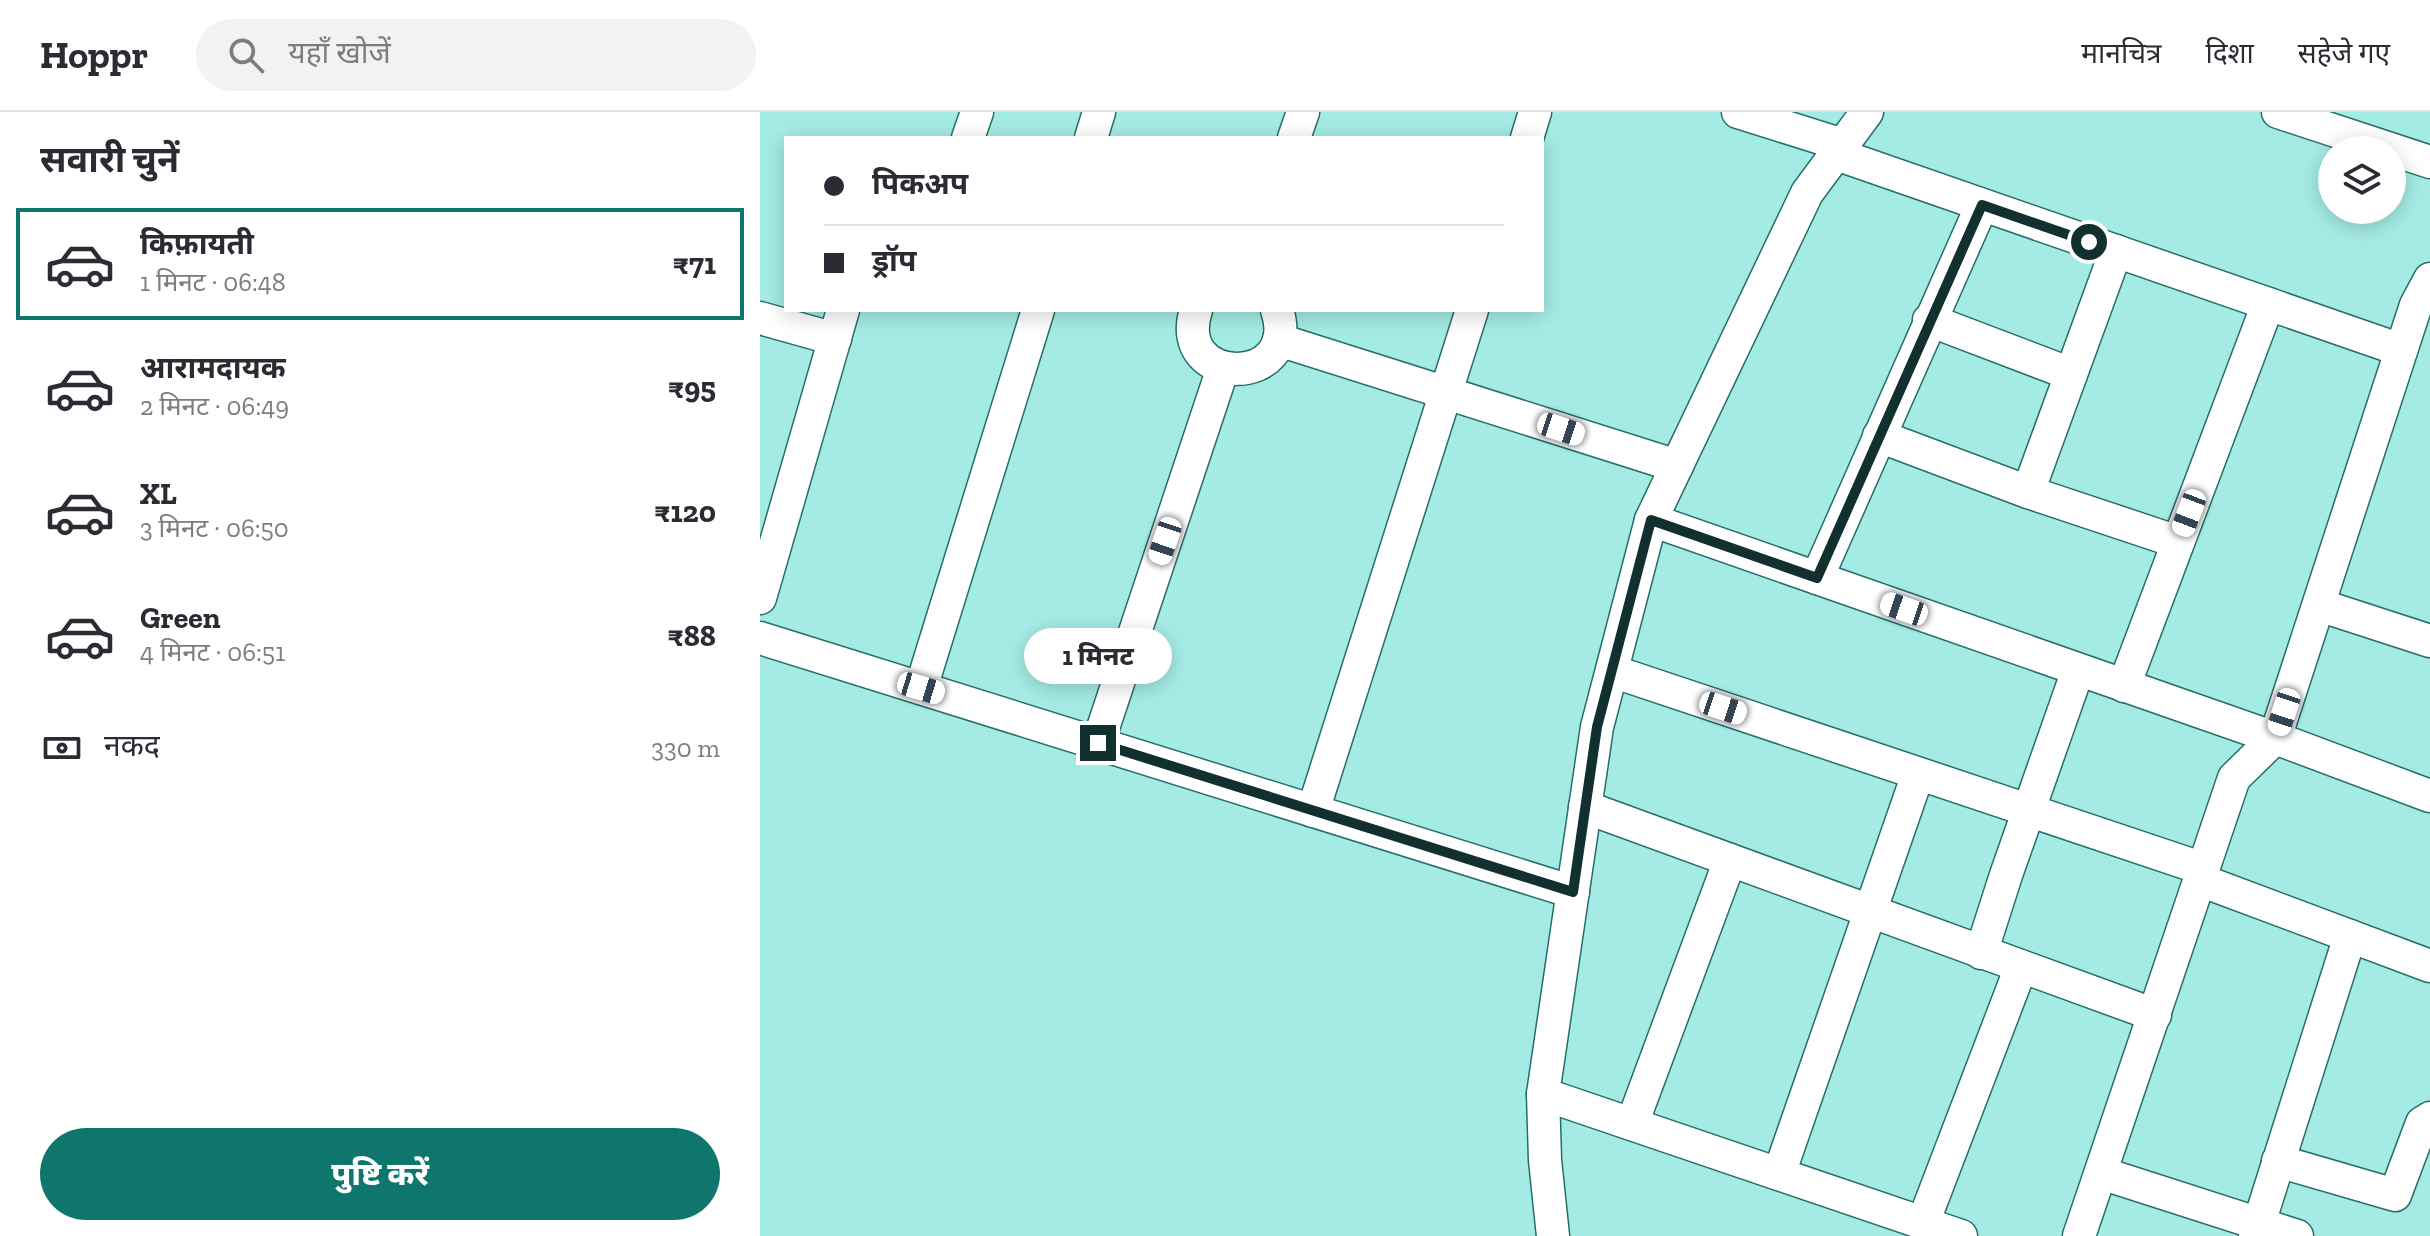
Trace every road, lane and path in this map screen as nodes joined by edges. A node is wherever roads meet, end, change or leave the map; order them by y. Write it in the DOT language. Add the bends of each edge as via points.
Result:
graph roads {
  1 [pos="977,112"];
  2 [pos="1099,112"];
  3 [pos="1303,112"];
  4 [pos="1535,112"];
  5 [pos="1738,112"];
  6 [pos="1867,112"];
  7 [pos="2278,112"];
  8 [pos="969,136"];
  9 [pos="1092,136"];
  10 [pos="1295,136"];
  11 [pos="1528,136"];
  12 [pos="1839,150"];
  13 [pos="2430,162"];
  14 [pos="1982,205"];
  15 [pos="2116,251"];
  16 [pos="2430,279"];
  17 [pos="2268,304"];
  18 [pos="1037,312"];
  19 [pos="1192,312"];
  20 [pos="1471,312"];
  21 [pos="760,318"];
  22 [pos="1929,320"];
  23 [pos="839,325"];
  24 [pos="1278,325"];
  25 [pos="2401,350"];
  26 [pos="1223,368"];
  27 [pos="2071,374"];
  28 [pos="1446,393"];
  29 [pos="1879,436"];
  30 [pos="1677,466"];
  31 [pos="2028,492"];
  32 [pos="1651,520"];
  33 [pos="2178,542"];
  34 [pos="1817,578"];
  35 [pos="760,598"];
  36 [pos="2319,605"];
  37 [pos="760,638"];
  38 [pos="2430,641"];
  39 [pos="2078,670"];
  40 [pos="1612,671"];
  41 [pos="2124,686"];
  42 [pos="921,688"];
  43 [pos="2275,738"];
  44 [pos="1098,743"];
  45 [pos="1918,774"];
  46 [pos="2430,796"];
  47 [pos="1585,807"];
  48 [pos="2029,809"];
  49 [pos="1313,811"];
  50 [pos="1730,860"];
  51 [pos="2202,875"];
  52 [pos="1573,892"];
  53 [pos="1870,912"];
  54 [pos="2350,936"];
  55 [pos="1981,953"];
  56 [pos="2430,966"];
  57 [pos="2021,967"];
  58 [pos="2155,1015"];
  59 [pos="1543,1094"];
  60 [pos="2430,1118"];
  61 [pos="1632,1124"];
  62 [pos="2278,1161"];
  63 [pos="2101,1173"];
  64 [pos="1779,1174"];
  65 [pos="1923,1223"];
  66 [pos="2257,1230"];
  67 [pos="1553,1236"];
  68 [pos="1961,1236"];
  69 [pos="2079,1236"];
  70 [pos="2297,1236"];
  1 -- 8 [label="street"];
  2 -- 9 [label="street"];
  3 -- 10 [label="street"];
  4 -- 11 [label="street"];
  5 -- 12 [label="street"];
  6 -- 12 [label="street"];
  7 -- 13 [label="street"];
  12 -- 14 [label="street"];
  12 -- 30 [label="street" via="1807,193"];
  14 -- 15 [label="street"];
  14 -- 22 [label="street"];
  15 -- 17 [label="street"];
  15 -- 27 [label="street"];
  16 -- 25 [label="street"];
  17 -- 25 [label="street"];
  17 -- 33 [label="street"];
  18 -- 42 [label="street"];
  19 -- 26 [label="street" via="1199,350"];
  20 -- 28 [label="street"];
  21 -- 23 [label="street"];
  22 -- 27 [label="street"];
  22 -- 29 [label="street"];
  23 -- 35 [label="street"];
  24 -- 26 [label="street" via="1273,353 1263,363 1237,371"];
  24 -- 28 [label="street"];
  25 -- 36 [label="street"];
  26 -- 44 [label="street"];
  27 -- 31 [label="street"];
  28 -- 30 [label="street"];
  28 -- 49 [label="street"];
  29 -- 31 [label="street"];
  29 -- 34 [label="street"];
  30 -- 32 [label="street"];
  31 -- 33 [label="street"];
  32 -- 34 [label="street"];
  32 -- 40 [label="street"];
  33 -- 41 [label="street"];
  34 -- 39 [label="street"];
  36 -- 38 [label="street"];
  36 -- 43 [label="street"];
  37 -- 42 [label="street"];
  39 -- 41 [label="street"];
  39 -- 48 [label="street"];
  40 -- 45 [label="street"];
  40 -- 47 [label="street"];
  41 -- 43 [label="street"];
  42 -- 44 [label="street"];
  43 -- 46 [label="street"];
  43 -- 51 [label="street" via="2234,778"];
  44 -- 49 [label="street"];
  45 -- 48 [label="street"];
  45 -- 53 [label="street"];
  47 -- 50 [label="street"];
  47 -- 52 [label="street"];
  48 -- 51 [label="street"];
  48 -- 55 [label="street"];
  49 -- 52 [label="street"];
  50 -- 53 [label="street"];
  50 -- 61 [label="street"];
  51 -- 54 [label="street"];
  51 -- 58 [label="street"];
  52 -- 59 [label="street"];
  53 -- 55 [label="street"];
  53 -- 64 [label="street"];
  54 -- 56 [label="street"];
  54 -- 62 [label="street"];
  55 -- 57 [label="street"];
  57 -- 58 [label="street"];
  57 -- 65 [label="street"];
  58 -- 63 [label="street"];
  59 -- 61 [label="street"];
  59 -- 67 [label="street"];
  60 -- 62 [label="street" via="2422,1123 2395,1195"];
  61 -- 64 [label="street"];
  62 -- 66 [label="street"];
  63 -- 66 [label="street"];
  63 -- 69 [label="street"];
  64 -- 65 [label="street"];
  65 -- 68 [label="street"];
  66 -- 70 [label="street"];
}
